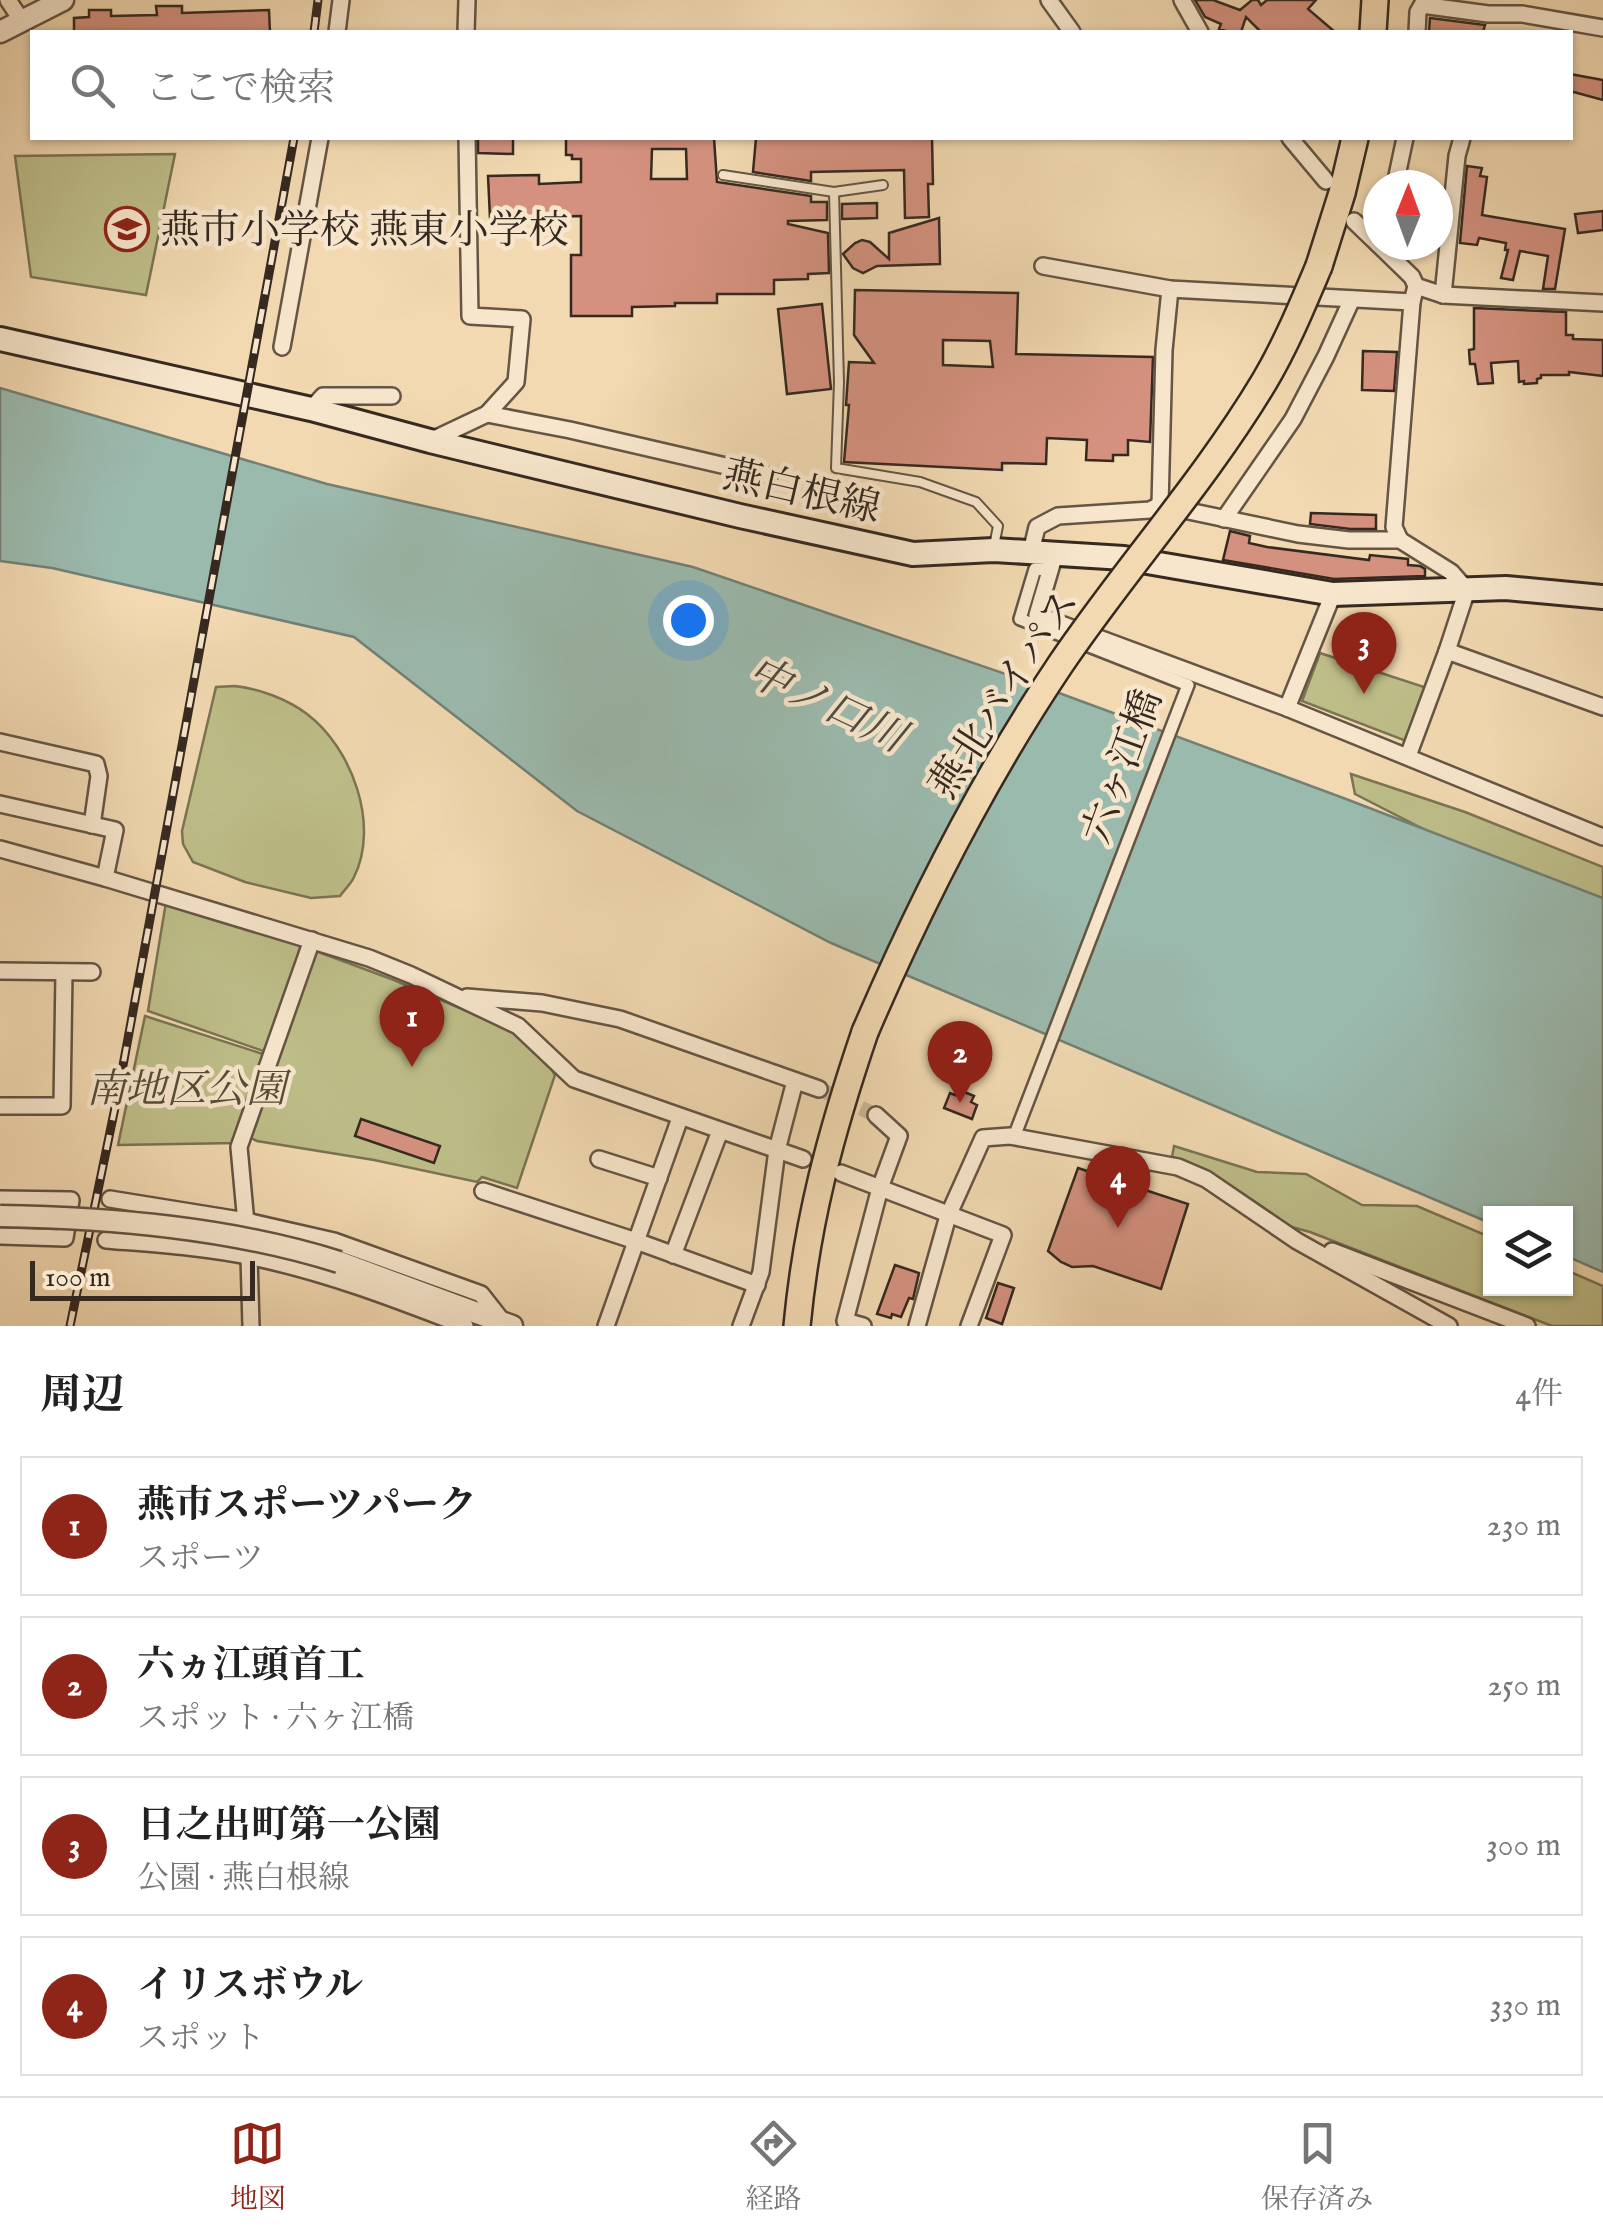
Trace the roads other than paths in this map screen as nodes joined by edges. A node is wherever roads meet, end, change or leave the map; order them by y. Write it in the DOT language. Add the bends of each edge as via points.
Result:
graph roads {
  1 [pos="8,0"];
  2 [pos="63,0"];
  3 [pos="340,0"];
  4 [pos="467,0"];
  5 [pos="1048,0"];
  6 [pos="1182,0"];
  7 [pos="1375,0"];
  8 [pos="1522,7"];
  9 [pos="1488,14"];
  10 [pos="22,20"];
  11 [pos="1603,28"];
  12 [pos="337,30"];
  13 [pos="466,30"];
  14 [pos="1070,30"];
  15 [pos="1199,30"];
  16 [pos="1373,30"];
  17 [pos="1417,30"];
  18 [pos="1486,30"];
  19 [pos="0,32"];
  20 [pos="320,140"];
  21 [pos="467,140"];
  22 [pos="1292,140"];
  23 [pos="1355,140"];
  24 [pos="1405,140"];
  25 [pos="1462,140"];
  26 [pos="1398,170"];
  27 [pos="723,175"];
  28 [pos="1326,181"];
  29 [pos="883,185"];
  30 [pos="834,192"];
  31 [pos="1354,221"];
  32 [pos="1363,230"];
  33 [pos="1394,260"];
  34 [pos="1044,266"];
  35 [pos="1170,289"];
  36 [pos="1414,294"];
  37 [pos="1443,295"];
  38 [pos="1352,298"];
  39 [pos="1603,302"];
  40 [pos="0,339"];
  41 [pos="282,347"];
  42 [pos="392,396"];
  43 [pos="311,409"];
  44 [pos="488,414"];
  45 [pos="430,441"];
  46 [pos="769,476"];
  47 [pos="1160,504"];
  48 [pos="1224,519"];
  49 [pos="1400,540"];
  50 [pos="994,550"];
  51 [pos="1031,552"];
  52 [pos="1053,562"];
  53 [pos="1467,590"];
  54 [pos="1334,594"];
  55 [pos="1603,596"];
  56 [pos="1448,652"];
  57 [pos="1603,707"];
  58 [pos="1287,708"];
  59 [pos="0,742"];
  60 [pos="1408,756"];
  61 [pos="0,804"];
  62 [pos="92,825"];
  63 [pos="1603,836"];
  64 [pos="0,849"];
  65 [pos="105,878"];
  66 [pos="312,940"];
  67 [pos="0,971"];
  68 [pos="64,972"];
  69 [pos="92,972"];
  70 [pos="458,996"];
  71 [pos="795,1080"];
  72 [pos="819,1089"];
  73 [pos="0,1106"];
  74 [pos="876,1114"];
  75 [pos="680,1118"];
  76 [pos="720,1130"];
  77 [pos="1014,1137"];
  78 [pos="777,1150"];
  79 [pos="600,1158"];
  80 [pos="803,1159"];
  81 [pos="841,1173"];
  82 [pos="659,1178"];
  83 [pos="880,1188"];
  84 [pos="483,1190"];
  85 [pos="0,1199"];
  86 [pos="110,1199"];
  87 [pos="0,1216"];
  88 [pos="948,1216"];
  89 [pos="246,1222"];
  90 [pos="1286,1234"];
  91 [pos="0,1236"];
  92 [pos="106,1240"];
  93 [pos="636,1241"];
  94 [pos="673,1255"];
  95 [pos="249,1256"];
  96 [pos="757,1285"];
  97 [pos="500,1325"];
  98 [pos="251,1326"];
  99 [pos="465,1326"];
  100 [pos="606,1326"];
  101 [pos="741,1326"];
  102 [pos="797,1326"];
  103 [pos="863,1326"];
  104 [pos="916,1326"];
  105 [pos="969,1326"];
  106 [pos="1449,1326"];
  107 [pos="1527,1326"];
  1 -- 10 [label="street"];
  2 -- 10 [label="street"];
  3 -- 12 [label="street"];
  4 -- 13 [label="street"];
  5 -- 14 [label="street"];
  6 -- 15 [label="street"];
  7 -- 16 [label="highway"];
  8 -- 9 [label="street"];
  8 -- 11 [label="street"];
  9 -- 17 [label="street" via="1422,5"];
  9 -- 18 [label="street"];
  10 -- 19 [label="street"];
  20 -- 41 [label="street"];
  21 -- 44 [label="street" via="470,316 522,320 516,382"];
  22 -- 28 [label="street"];
  23 -- 102 [label="highway, 燕北バイパス, bridge" via="1319,266 1263,384 1060,664 927,892 865,1032 835,1120"];
  24 -- 26 [label="street"];
  25 -- 37 [label="street"];
  27 -- 30 [label="lane"];
  29 -- 30 [label="lane"];
  30 -- 50 [label="lane" via="836,468 920,482 976,502 998,526"];
  31 -- 32 [label="street"];
  33 -- 36 [label="street" via="1412,277"];
  34 -- 35 [label="street"];
  35 -- 38 [label="street"];
  35 -- 47 [label="street"];
  36 -- 37 [label="street"];
  36 -- 38 [label="street"];
  36 -- 49 [label="street" via="1394,527"];
  37 -- 39 [label="street"];
  38 -- 48 [label="street" via="1293,419"];
  40 -- 43 [label="main road, 燕白根線"];
  42 -- 43 [label="street" via="324,396"];
  43 -- 45 [label="main road, 燕白根線"];
  44 -- 45 [label="street"];
  44 -- 46 [label="street"];
  45 -- 50 [label="main road, 燕白根線" via="913,554"];
  47 -- 48 [label="street"];
  47 -- 51 [label="street" via="1058,516 1036,527"];
  48 -- 49 [label="street" via="1298,534"];
  49 -- 53 [label="street"];
  50 -- 51 [label="main road, 燕白根線"];
  51 -- 52 [label="main road, 燕白根線"];
  52 -- 54 [label="main road, 燕白根線" via="1124,558"];
  52 -- 58 [label="street" via="1037,615"];
  52 -- 77 [label="street, 六ヶ江橋" via="1035,569 1020,619 1188,685"];
  53 -- 54 [label="main road, 燕白根線"];
  53 -- 55 [label="main road, 燕白根線"];
  53 -- 56 [label="street"];
  54 -- 58 [label="street"];
  56 -- 57 [label="street"];
  56 -- 60 [label="street"];
  58 -- 60 [label="street"];
  59 -- 62 [label="street" via="96,764"];
  60 -- 63 [label="street"];
  61 -- 62 [label="street"];
  62 -- 65 [label="street" via="115,830"];
  64 -- 65 [label="street"];
  65 -- 66 [label="street"];
  66 -- 70 [label="street"];
  66 -- 89 [label="street" via="239,1147"];
  67 -- 68 [label="street"];
  68 -- 69 [label="street"];
  68 -- 73 [label="street" via="62,1106"];
  70 -- 71 [label="street" via="620,1019"];
  70 -- 75 [label="street" via="518,1026 574,1079"];
  71 -- 72 [label="street"];
  71 -- 78 [label="street"];
  74 -- 83 [label="street" via="899,1136"];
  75 -- 76 [label="street"];
  75 -- 82 [label="street"];
  76 -- 78 [label="street"];
  76 -- 94 [label="street"];
  77 -- 88 [label="street" via="983,1138"];
  77 -- 90 [label="street" via="1178,1167"];
  78 -- 80 [label="street"];
  78 -- 96 [label="street"];
  79 -- 82 [label="street"];
  81 -- 83 [label="street"];
  82 -- 93 [label="street"];
  83 -- 88 [label="street"];
  83 -- 103 [label="street" via="845,1321"];
  84 -- 93 [label="street"];
  85 -- 91 [label="street" via="71,1200 64,1238"];
  86 -- 89 [label="street"];
  87 -- 97 [label="street, bridge" via="124,1223 308,1252"];
  88 -- 104 [label="street"];
  88 -- 105 [label="street" via="1003,1236"];
  89 -- 95 [label="street"];
  89 -- 97 [label="street" via="334,1241 481,1294"];
  90 -- 106 [label="street"];
  90 -- 107 [label="street"];
  92 -- 95 [label="street"];
  93 -- 94 [label="street"];
  93 -- 100 [label="street"];
  94 -- 96 [label="street"];
  95 -- 98 [label="street"];
  95 -- 99 [label="street"];
  96 -- 101 [label="street"];
}
